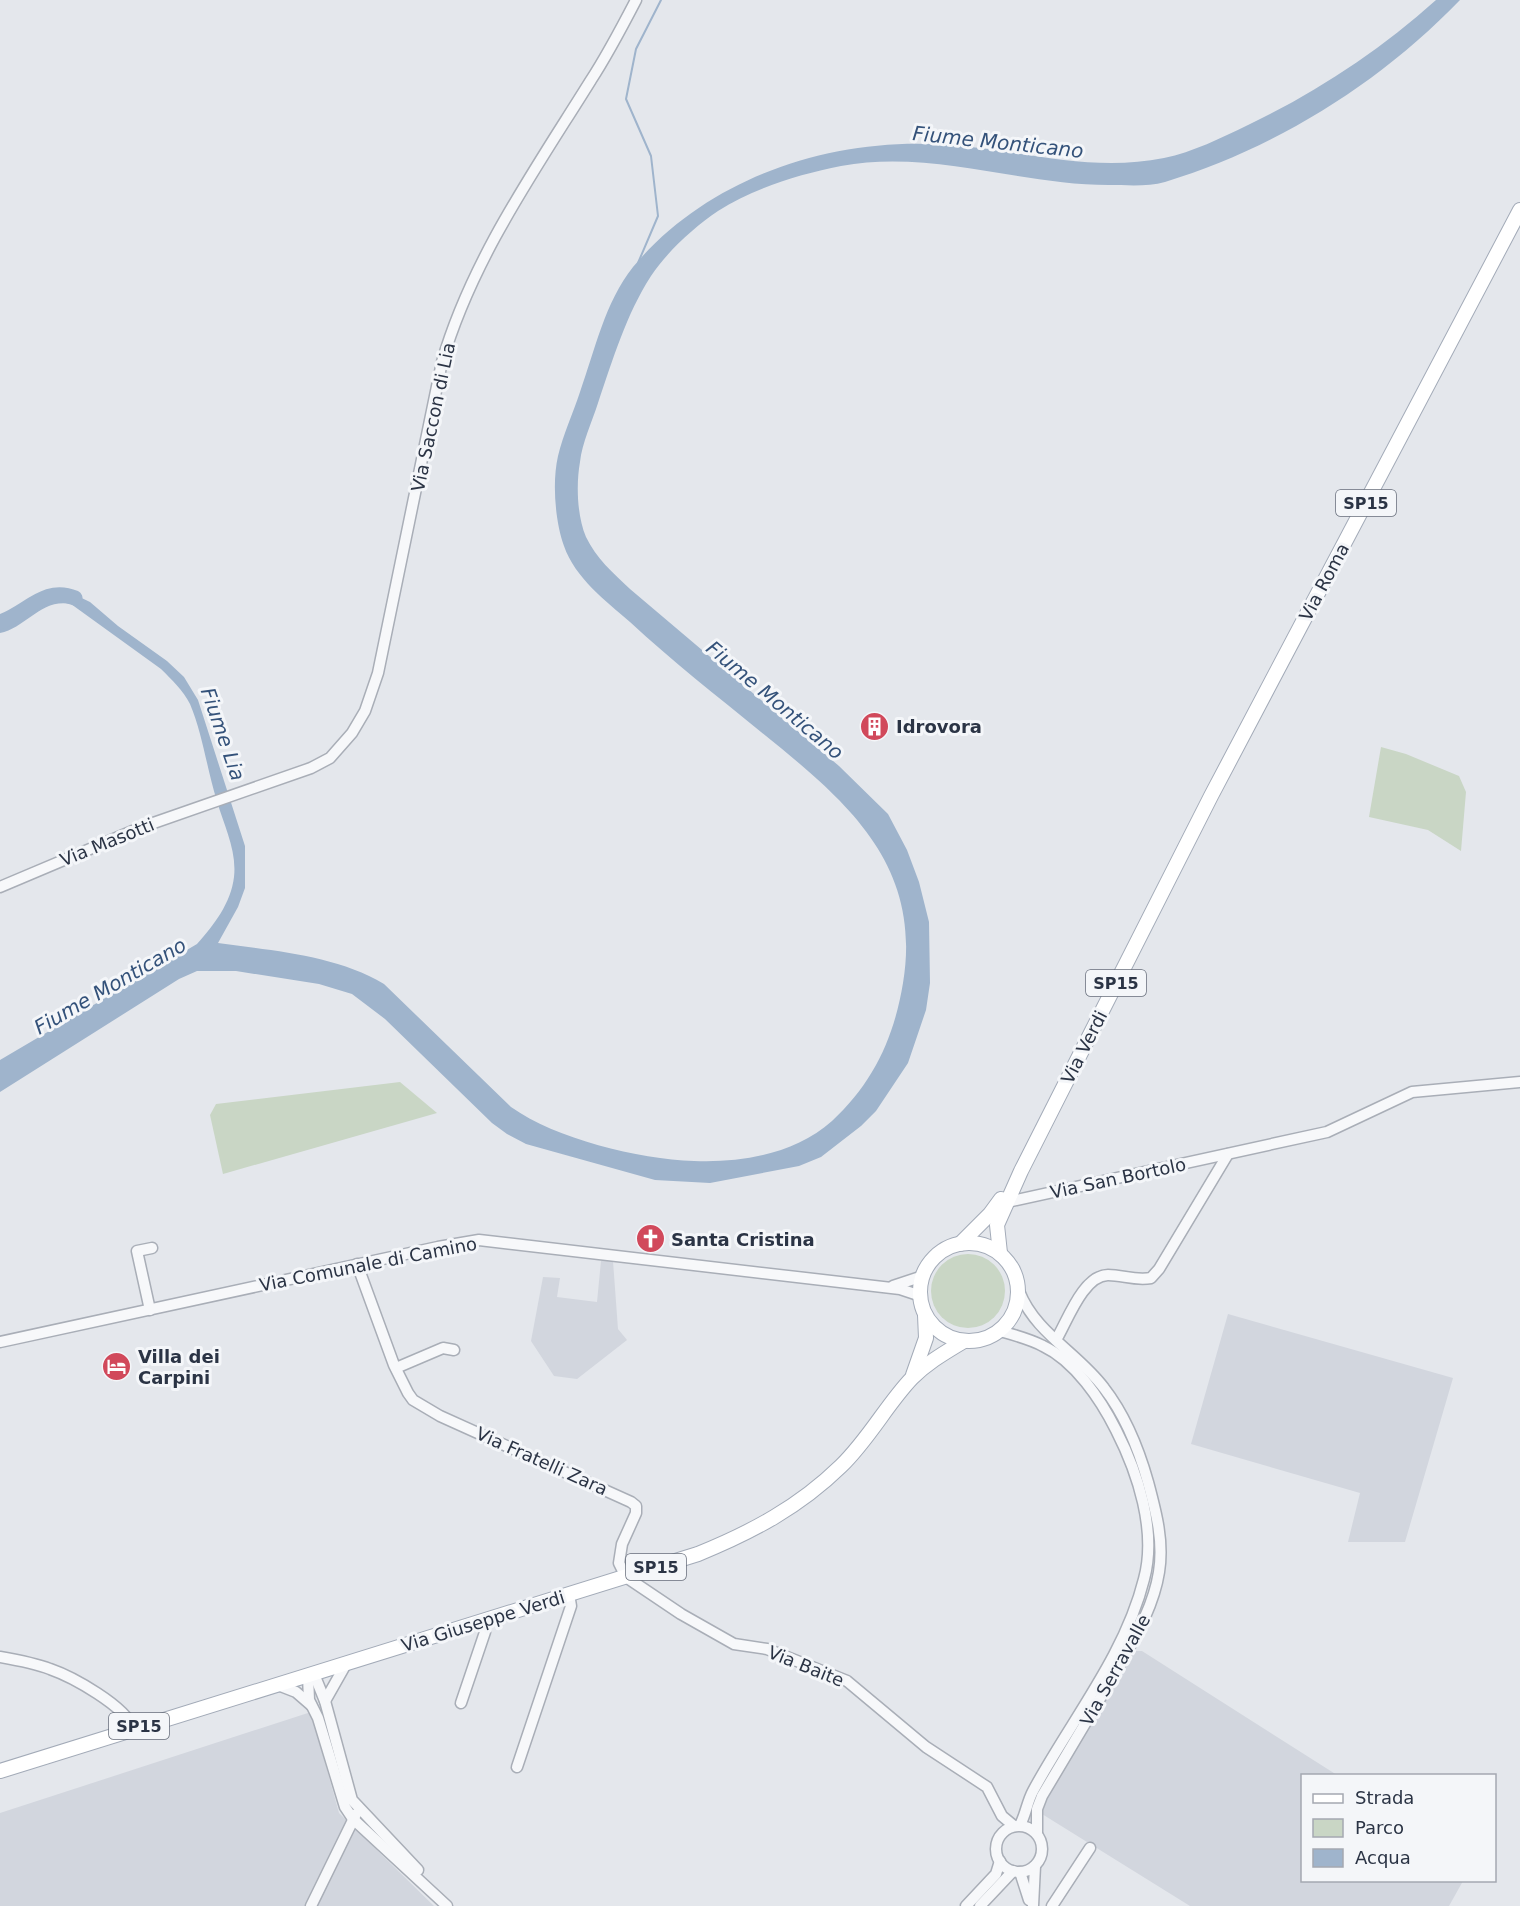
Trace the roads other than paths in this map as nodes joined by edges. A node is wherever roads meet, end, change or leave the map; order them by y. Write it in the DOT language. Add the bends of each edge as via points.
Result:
graph roads {
  1 [pos="636,0"];
  2 [pos="1520,210"];
  3 [pos="1211,796"];
  4 [pos="217,801"];
  5 [pos="0,887"];
  6 [pos="1520,1082"];
  7 [pos="1228,1154"];
  8 [pos="1021,1171"];
  9 [pos="1007,1202"];
  10 [pos="960,1244"];
  11 [pos="152,1248"];
  12 [pos="1000,1253"];
  13 [pos="357,1264"];
  14 [pos="923,1276"];
  15 [pos="884,1287"];
  16 [pos="1018,1291"];
  17 [pos="921,1296"];
  18 [pos="150,1310"];
  19 [pos="925,1313"];
  20 [pos="1000,1331"];
  21 [pos="1056,1340"];
  22 [pos="964,1341"];
  23 [pos="0,1342"];
  24 [pos="454,1350"];
  25 [pos="396,1368"];
  26 [pos="911,1379"];
  27 [pos="626,1576"];
  28 [pos="569,1594"];
  29 [pos="482,1622"];
  30 [pos="0,1657"];
  31 [pos="346,1664"];
  32 [pos="311,1675"];
  33 [pos="278,1685"];
  34 [pos="325,1701"];
  35 [pos="461,1703"];
  36 [pos="311,1705"];
  37 [pos="133,1728"];
  38 [pos="517,1767"];
  39 [pos="0,1771"];
  40 [pos="996,1805"];
  41 [pos="358,1809"];
  42 [pos="353,1819"];
  43 [pos="1017,1826"];
  44 [pos="1037,1833"];
  45 [pos="1000,1836"];
  46 [pos="1090,1848"];
  47 [pos="1000,1861"];
  48 [pos="1035,1866"];
  49 [pos="1016,1872"];
  50 [pos="311,1906"];
  51 [pos="447,1906"];
  52 [pos="454,1906"];
  53 [pos="966,1906"];
  54 [pos="980,1906"];
  55 [pos="1032,1906"];
  56 [pos="1052,1906"];
  1 -- 4 [label="street, Via Saccon di Lia" via="504,222 453,326 442,362 382,659 364,711 352,733 330,758"];
  2 -- 3 [label="main road, Via Roma / SP15"];
  3 -- 8 [label="main road, Via Verdi / SP15"];
  4 -- 5 [label="street, Via Masotti" via="106,841"];
  6 -- 7 [label="street, Via San Bortolo" via="1412,1092 1328,1132"];
  7 -- 9 [label="street, Via San Bortolo"];
  7 -- 21 [label="street, Via San Bortolo" via="1159,1269 1142,1280 1106,1275 1096,1279 1083,1290"];
  8 -- 9 [label="main road, SP15"];
  8 -- 10 [label="main road, SP15" via="990,1214"];
  9 -- 12 [label="main road, SP15" via="997,1226"];
  10 -- 12 [label="main road" via="974,1243"];
  10 -- 14 [label="main road, SP15" via="937,1255"];
  11 -- 18 [label="street" via="137,1251"];
  12 -- 16 [label="main road, SP15" via="1013,1270"];
  13 -- 15 [label="street, Via Comunale di Camino" via="438,1246 492,1240"];
  13 -- 18 [label="street, Via Comunale di Camino"];
  13 -- 25 [label="street, Via Fratelli Zara"];
  14 -- 15 [label="street, Via Comunale di Camino"];
  14 -- 17 [label="main road, SP15"];
  15 -- 17 [label="street, Via Comunale di Camino"];
  16 -- 20 [label="main road" via="1017,1306"];
  16 -- 21 [label="street, Via Serravalle" via="1025,1308"];
  17 -- 19 [label="main road, SP15"];
  18 -- 23 [label="street, Via Comunale di Camino"];
  19 -- 22 [label="main road" via="935,1327"];
  19 -- 26 [label="main road, SP15" via="926,1338"];
  20 -- 22 [label="main road, SP15" via="977,1341"];
  20 -- 43 [label="street, Via Serravalle" via="1045,1347 1077,1373 1102,1406 1127,1451 1147,1527 1145,1577 1135,1608"];
  21 -- 44 [label="street, Via Serravalle" via="1104,1388 1134,1442 1158,1522 1160,1547 1159,1570 1146,1618 1042,1796 1037,1809"];
  22 -- 26 [label="main road, SP15" via="929,1362"];
  24 -- 25 [label="street" via="443,1348"];
  25 -- 27 [label="street, Via Fratelli Zara" via="413,1400 433,1412 636,1506 619,1563"];
  26 -- 27 [label="main road, Via Giuseppe Verdi / SP15" via="874,1430 798,1504 750,1533"];
  27 -- 28 [label="main road, Via Giuseppe Verdi / SP15"];
  27 -- 40 [label="street, Via Baite" via="734,1644 767,1649 847,1681 926,1747 987,1787"];
  28 -- 29 [label="main road, Via Giuseppe Verdi / SP15"];
  28 -- 38 [label="street" via="571,1606"];
  29 -- 31 [label="main road, Via Giuseppe Verdi / SP15"];
  29 -- 35 [label="street" via="485,1632"];
  30 -- 37 [label="street" via="51,1669 82,1684 122,1712"];
  31 -- 32 [label="main road, Via Giuseppe Verdi / SP15"];
  31 -- 34 [label="street"];
  32 -- 33 [label="main road, Via Giuseppe Verdi / SP15"];
  32 -- 34 [label="street"];
  32 -- 36 [label="street"];
  33 -- 36 [label="street" via="296,1692"];
  33 -- 37 [label="main road, Via Giuseppe Verdi / SP15"];
  34 -- 41 [label="street" via="348,1789"];
  36 -- 42 [label="street" via="341,1798"];
  37 -- 39 [label="main road, Via Giuseppe Verdi / SP15"];
  40 -- 43 [label="street, Via Baite" via="1004,1818"];
  40 -- 45 [label="street, Via Baite"];
  41 -- 42 [label="street"];
  41 -- 52 [label="street"];
  42 -- 50 [label="street"];
  42 -- 51 [label="street"];
  43 -- 44 [label="street"];
  43 -- 45 [label="street"];
  44 -- 48 [label="street" via="1043,1846"];
  45 -- 47 [label="street" via="996,1851"];
  46 -- 56 [label="street"];
  47 -- 49 [label="street"];
  47 -- 53 [label="street" via="996,1875"];
  48 -- 49 [label="street"];
  48 -- 55 [label="street"];
  49 -- 54 [label="street"];
  49 -- 55 [label="street"];
}
